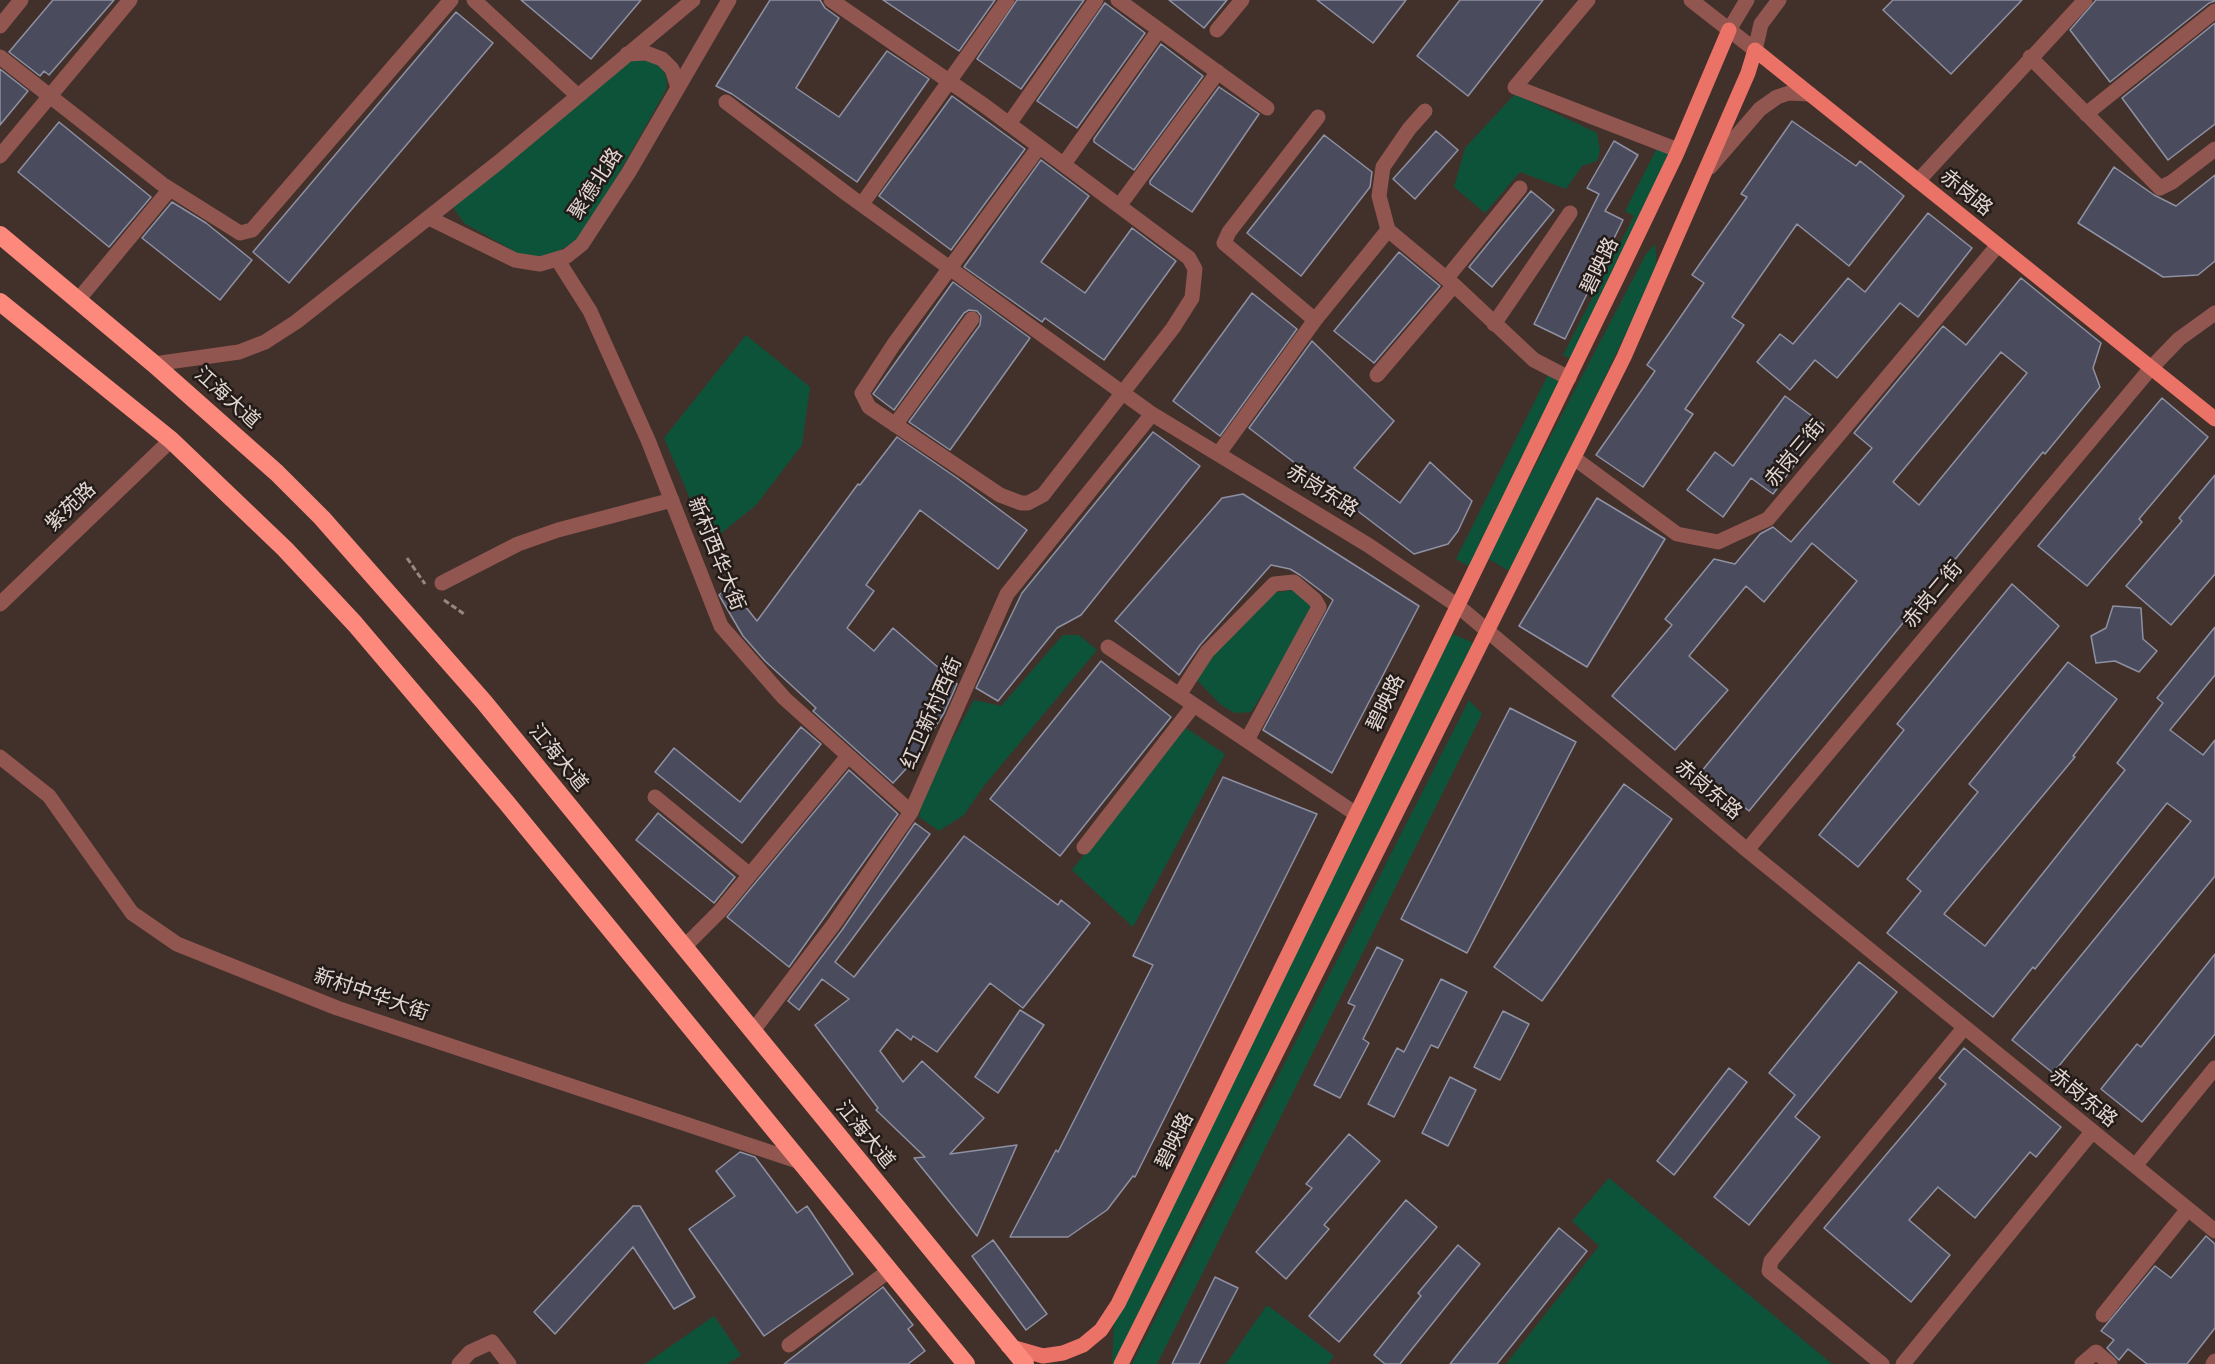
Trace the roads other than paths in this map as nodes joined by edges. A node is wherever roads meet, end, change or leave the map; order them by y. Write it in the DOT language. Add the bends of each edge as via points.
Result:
graph roads {
  1 [pos="21,0"];
  2 [pos="130,0"];
  3 [pos="451,0"];
  4 [pos="474,0"];
  5 [pos="498,0"];
  6 [pos="693,0"];
  7 [pos="729,0"];
  8 [pos="1006,0"];
  9 [pos="1096,0"];
  10 [pos="1118,0"];
  11 [pos="1242,0"];
  12 [pos="1588,0"];
  13 [pos="1691,0"];
  14 [pos="1747,0"];
  15 [pos="1779,0"];
  16 [pos="2085,0"];
  17 [pos="838,2"];
  18 [pos="2215,11"];
  19 [pos="488,12"];
  20 [pos="0,26"];
  21 [pos="1159,30"];
  22 [pos="1217,30"];
  23 [pos="1729,30"];
  24 [pos="1755,50"];
  25 [pos="627,54"];
  26 [pos="0,57"];
  27 [pos="2030,57"];
  28 [pos="1218,72"];
  29 [pos="950,81"];
  30 [pos="678,88"];
  31 [pos="1810,94"];
  32 [pos="578,96"];
  33 [pos="49,97"];
  34 [pos="726,102"];
  35 [pos="1267,108"];
  36 [pos="1425,111"];
  37 [pos="2086,114"];
  38 [pos="1318,117"];
  39 [pos="1009,124"];
  40 [pos="1040,147"];
  41 [pos="2215,149"];
  42 [pos="1678,150"];
  43 [pos="0,156"];
  44 [pos="1064,164"];
  45 [pos="1701,179"];
  46 [pos="1918,181"];
  47 [pos="1520,188"];
  48 [pos="170,189"];
  49 [pos="862,204"];
  50 [pos="1119,206"];
  51 [pos="1570,213"];
  52 [pos="429,218"];
  53 [pos="1388,230"];
  54 [pos="0,235"];
  55 [pos="1998,245"];
  56 [pos="557,259"];
  57 [pos="951,266"];
  58 [pos="1450,282"];
  59 [pos="78,300"];
  60 [pos="0,302"];
  61 [pos="2215,314"];
  62 [pos="972,320"];
  63 [pos="1315,320"];
  64 [pos="1494,324"];
  65 [pos="154,364"];
  66 [pos="2151,368"];
  67 [pos="1377,375"];
  68 [pos="1569,378"];
  69 [pos="1123,391"];
  70 [pos="1152,414"];
  71 [pos="2215,418"];
  72 [pos="895,425"];
  73 [pos="171,440"];
  74 [pos="1219,453"];
  75 [pos="1574,458"];
  76 [pos="672,500"];
  77 [pos="442,583"];
  78 [pos="0,604"];
  79 [pos="1458,606"];
  80 [pos="1487,631"];
  81 [pos="1108,648"];
  82 [pos="1179,695"];
  83 [pos="1194,705"];
  84 [pos="1247,740"];
  85 [pos="848,756"];
  86 [pos="0,757"];
  87 [pos="655,797"];
  88 [pos="911,812"];
  89 [pos="1356,814"];
  90 [pos="1084,847"];
  91 [pos="1747,850"];
  92 [pos="750,875"];
  93 [pos="684,947"];
  94 [pos="1964,1028"];
  95 [pos="752,1032"];
  96 [pos="2215,1068"];
  97 [pos="2092,1132"];
  98 [pos="800,1162"];
  99 [pos="2135,1166"];
  100 [pos="2188,1209"];
  101 [pos="2215,1231"];
  102 [pos="890,1270"];
  103 [pos="2103,1315"];
  104 [pos="789,1345"];
  105 [pos="1008,1346"];
  106 [pos="459,1364"];
  107 [pos="509,1364"];
  108 [pos="966,1364"];
  109 [pos="1024,1364"];
  110 [pos="1121,1364"];
  111 [pos="1882,1364"];
  112 [pos="1903,1364"];
  113 [pos="2082,1364"];
  114 [pos="2110,1364"];
  1 -- 20 [label="street"];
  2 -- 33 [label="street"];
  3 -- 48 [label="street" via="252,230 240,232"];
  4 -- 19 [label="street"];
  5 -- 19 [label="street"];
  6 -- 25 [label="street"];
  7 -- 30 [label="street, 聚德北路"];
  8 -- 29 [label="street"];
  9 -- 39 [label="street"];
  10 -- 21 [label="street"];
  11 -- 22 [label="street"];
  12 -- 42 [label="street" via="1515,87"];
  13 -- 23 [label="street, 赤岗路"];
  14 -- 23 [label="street, 碧映路"];
  15 -- 24 [label="street" via="1761,24"];
  16 -- 27 [label="street"];
  17 -- 29 [label="street"];
  18 -- 37 [label="street"];
  19 -- 32 [label="street"];
  21 -- 28 [label="street"];
  21 -- 44 [label="street"];
  23 -- 24 [label="street, 赤岗路"];
  23 -- 42 [label="main road, 碧映路"];
  24 -- 31 [label="main road, 赤岗路"];
  24 -- 45 [label="main road"];
  25 -- 30 [label="street" via="646,53 662,60 672,69"];
  25 -- 32 [label="street"];
  26 -- 33 [label="street"];
  27 -- 37 [label="street"];
  27 -- 46 [label="street"];
  28 -- 35 [label="street"];
  28 -- 50 [label="street"];
  29 -- 39 [label="street"];
  29 -- 49 [label="street"];
  30 -- 56 [label="street, 聚德北路" via="582,244"];
  31 -- 45 [label="street" via="1789,93 1760,109"];
  31 -- 46 [label="main road, 赤岗路"];
  32 -- 52 [label="street"];
  33 -- 43 [label="street"];
  33 -- 48 [label="street"];
  34 -- 49 [label="street, 赤岗东路"];
  36 -- 53 [label="street" via="1383,167 1379,196"];
  37 -- 41 [label="street" via="2160,188"];
  38 -- 63 [label="street" via="1224,243"];
  39 -- 40 [label="street"];
  40 -- 44 [label="street"];
  40 -- 57 [label="street"];
  42 -- 68 [label="main road, 碧映路"];
  44 -- 50 [label="street"];
  45 -- 75 [label="main road" via="1647,307"];
  46 -- 55 [label="main road, 赤岗路"];
  47 -- 58 [label="street"];
  48 -- 59 [label="street"];
  49 -- 57 [label="street, 赤岗东路"];
  50 -- 69 [label="street" via="1189,258 1195,276 1192,298 1183,314"];
  51 -- 64 [label="street"];
  52 -- 56 [label="street, 聚德北路" via="515,260 540,264"];
  52 -- 65 [label="street" via="265,342 225,355"];
  53 -- 58 [label="street"];
  53 -- 63 [label="street"];
  54 -- 59 [label="highway, 江海大道"];
  55 -- 66 [label="main road, 赤岗路"];
  55 -- 75 [label="street, 赤岗三街" via="1768,519 1718,542 1677,534"];
  56 -- 76 [label="street, 新村西华大街" via="590,311"];
  57 -- 69 [label="street, 赤岗东路"];
  57 -- 72 [label="street" via="862,393 868,407"];
  58 -- 64 [label="street"];
  58 -- 67 [label="street"];
  59 -- 65 [label="highway, 江海大道"];
  60 -- 73 [label="highway"];
  61 -- 66 [label="street, 赤岗二街" via="2179,339"];
  62 -- 72 [label="street"];
  63 -- 74 [label="street"];
  64 -- 68 [label="street" via="1534,360"];
  65 -- 93 [label="highway, 江海大道" via="322,518 484,702"];
  66 -- 71 [label="main road, 赤岗路"];
  66 -- 91 [label="street, 赤岗二街"];
  68 -- 79 [label="main road, 碧映路"];
  69 -- 70 [label="street, 赤岗东路"];
  69 -- 72 [label="street" via="1043,495 1029,503 1012,502"];
  70 -- 74 [label="street, 赤岗东路"];
  70 -- 88 [label="street, 红卫新村西街" via="1007,594"];
  73 -- 78 [label="street, 紫苑路"];
  73 -- 98 [label="highway" via="285,549 355,624"];
  74 -- 79 [label="street, 赤岗东路"];
  75 -- 80 [label="main road"];
  76 -- 77 [label="street" via="518,544"];
  76 -- 85 [label="street, 新村西华大街" via="721,626 784,698"];
  79 -- 80 [label="street, 赤岗东路"];
  79 -- 89 [label="main road, 碧映路"];
  80 -- 91 [label="street, 赤岗东路"];
  80 -- 110 [label="main road"];
  81 -- 82 [label="street"];
  82 -- 83 [label="street"];
  82 -- 84 [label="street" via="1207,652 1274,584 1294,582 1319,607"];
  83 -- 84 [label="street"];
  83 -- 90 [label="street"];
  84 -- 89 [label="street"];
  85 -- 88 [label="street, 新村西华大街"];
  85 -- 92 [label="street"];
  86 -- 98 [label="street, 新村中华大街" via="50,796 132,913 177,944 337,1008"];
  87 -- 92 [label="street"];
  88 -- 95 [label="street, 红卫新村西街" via="834,924"];
  89 -- 105 [label="main road, 碧映路" via="1142,1258 1101,1330 1083,1345 1063,1353 1043,1356"];
  91 -- 94 [label="street, 赤岗东路"];
  92 -- 93 [label="street"];
  93 -- 95 [label="highway, 江海大道"];
  94 -- 97 [label="street, 赤岗东路"];
  94 -- 111 [label="street" via="1771,1261 1769,1271"];
  95 -- 105 [label="highway, 江海大道"];
  96 -- 99 [label="street"];
  97 -- 99 [label="street, 赤岗东路"];
  97 -- 112 [label="street"];
  98 -- 102 [label="highway"];
  99 -- 100 [label="street, 赤岗东路"];
  100 -- 101 [label="street, 赤岗东路"];
  100 -- 103 [label="street"];
  102 -- 104 [label="street"];
  102 -- 108 [label="highway"];
  105 -- 109 [label="highway, 江海大道"];
  106 -- 107 [label="street" via="470,1352 492,1342"];
  113 -- 114 [label="street" via="2096,1352"];
}
